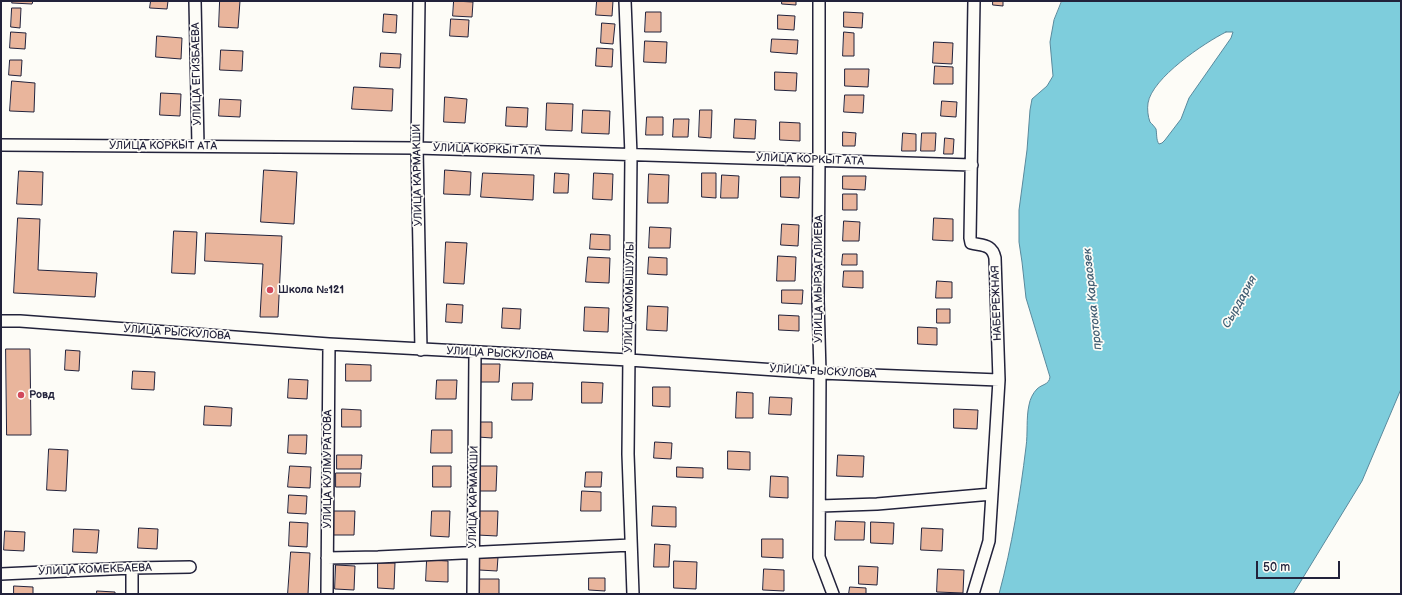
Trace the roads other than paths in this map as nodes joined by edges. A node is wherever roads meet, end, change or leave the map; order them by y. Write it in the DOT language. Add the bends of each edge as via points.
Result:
graph roads {
  1 [pos="195,1"];
  2 [pos="419,1"];
  3 [pos="625,1"];
  4 [pos="819,1"];
  5 [pos="974,1"];
  6 [pos="1,145"];
  7 [pos="198,146"];
  8 [pos="417,148"];
  9 [pos="631,154"];
  10 [pos="820,160"];
  11 [pos="972,165"];
  12 [pos="1,321"];
  13 [pos="329,344"];
  14 [pos="421,350"];
  15 [pos="475,353"];
  16 [pos="629,360"];
  17 [pos="820,373"];
  18 [pos="999,380"];
  19 [pos="992,494"];
  20 [pos="820,506"];
  21 [pos="631,545"];
  22 [pos="473,552"];
  23 [pos="327,558"];
  24 [pos="190,567"];
  25 [pos="132,568"];
  26 [pos="1,574"];
  27 [pos="132,594"];
  28 [pos="327,594"];
  29 [pos="473,594"];
  30 [pos="633,594"];
  31 [pos="833,594"];
  32 [pos="973,594"];
  1 -- 7 [label="street, УЛИЦА ЕГИЗБАЕВА"];
  2 -- 8 [label="street, УЛИЦА КАРМАКШИ"];
  3 -- 9 [label="street, УЛИЦА МОМЫШУЛЫ"];
  4 -- 10 [label="street, УЛИЦА МЫРЗАГАЛИЕВА"];
  5 -- 11 [label="street, НАБЕРЕЖНАЯ"];
  6 -- 7 [label="street, УЛИЦА КОРКЫТ АТА"];
  7 -- 8 [label="street, УЛИЦА КОРКЫТ АТА"];
  8 -- 9 [label="street, УЛИЦА КОРКЫТ АТА"];
  8 -- 14 [label="street, УЛИЦА КАРМАКШИ"];
  9 -- 10 [label="street, УЛИЦА КОРКЫТ АТА"];
  9 -- 16 [label="street, УЛИЦА МОМЫШУЛЫ"];
  10 -- 11 [label="street, УЛИЦА КОРКЫТ АТА"];
  10 -- 17 [label="street, УЛИЦА МЫРЗАГАЛИЕВА"];
  11 -- 18 [label="street, НАБЕРЕЖНАЯ" via="971,243 988,247 993,251 995,258"];
  12 -- 13 [label="street, УЛИЦА РЫСКУЛОВА"];
  13 -- 14 [label="street, УЛИЦА РЫСКУЛОВА"];
  13 -- 23 [label="street, УЛИЦА КУЛМУРАТОВА"];
  14 -- 15 [label="street, УЛИЦА РЫСКУЛОВА"];
  15 -- 16 [label="street, УЛИЦА РЫСКУЛОВА"];
  15 -- 22 [label="street, УЛИЦА КАРМАКШИ"];
  16 -- 17 [label="street, УЛИЦА РЫСКУЛОВА"];
  16 -- 21 [label="street, УЛИЦА МОМЫШУЛЫ" via="628,454"];
  17 -- 18 [label="street, УЛИЦА РЫСКУЛОВА"];
  17 -- 20 [label="street, УЛИЦА МЫРЗАГАЛИЕВА"];
  18 -- 19 [label="street, НАБЕРЕЖНАЯ"];
  19 -- 20 [label="street"];
  19 -- 32 [label="street, НАБЕРЕЖНАЯ" via="989,541"];
  20 -- 31 [label="street, УЛИЦА МЫРЗАГАЛИЕВА" via="820,557"];
  21 -- 22 [label="street"];
  21 -- 30 [label="street, УЛИЦА МОМЫШУЛЫ"];
  22 -- 23 [label="street"];
  22 -- 29 [label="street, УЛИЦА КАРМАКШИ"];
  23 -- 28 [label="street, УЛИЦА КУЛМУРАТОВА"];
  24 -- 25 [label="street, УЛИЦА КОМЕКБАЕВА"];
  25 -- 26 [label="street, УЛИЦА КОМЕКБАЕВА"];
  25 -- 27 [label="street"];
}
